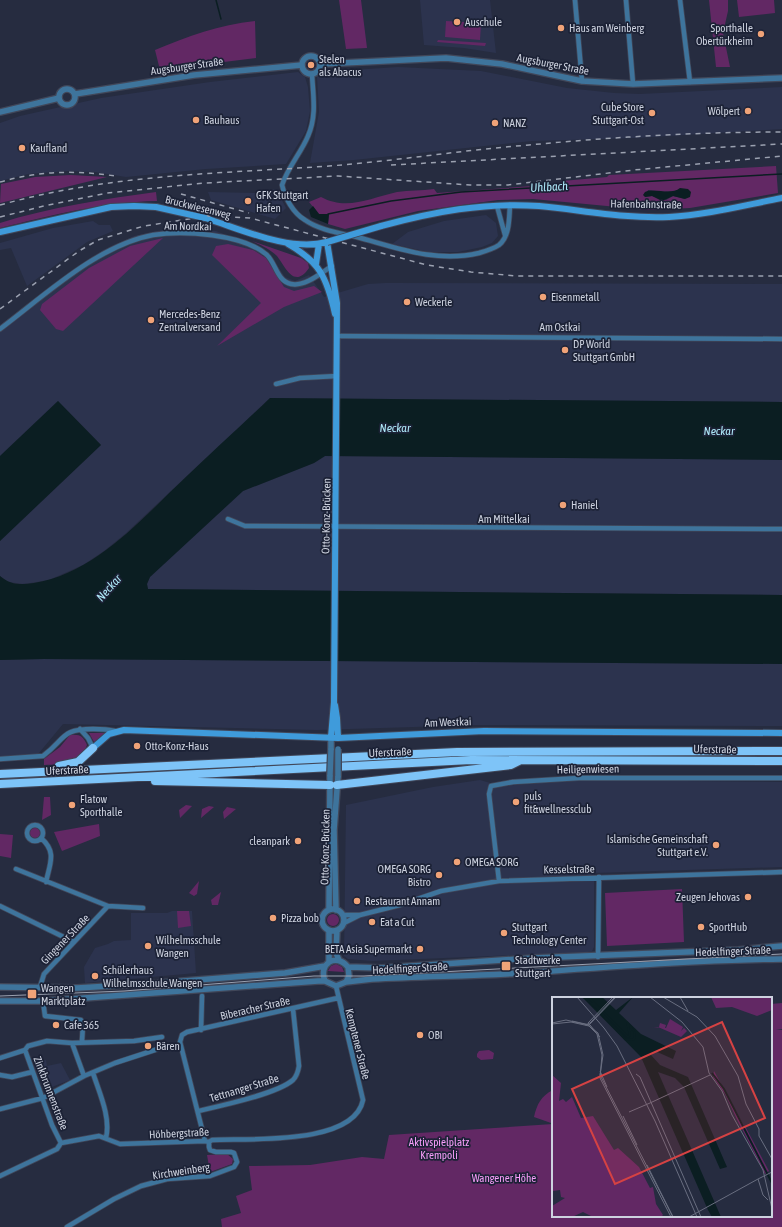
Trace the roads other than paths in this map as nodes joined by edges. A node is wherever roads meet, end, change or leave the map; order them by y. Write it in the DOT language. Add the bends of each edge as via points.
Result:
graph roads {
  1 [pos="575,0"];
  2 [pos="626,0"];
  3 [pos="680,0"];
  4 [pos="320,64"];
  5 [pos="302,65"];
  6 [pos="312,74"];
  7 [pos="782,78"];
  8 [pos="582,81"];
  9 [pos="690,82"];
  10 [pos="633,84"];
  11 [pos="75,94"];
  12 [pos="59,98"];
  13 [pos="0,112"];
  14 [pos="782,198"];
  15 [pos="510,205"];
  16 [pos="497,206"];
  17 [pos="0,232"];
  18 [pos="505,235"];
  19 [pos="327,242"];
  20 [pos="285,243"];
  21 [pos="319,244"];
  22 [pos="316,264"];
  23 [pos="332,266"];
  24 [pos="321,273"];
  25 [pos="334,299"];
  26 [pos="0,329"];
  27 [pos="337,333"];
  28 [pos="782,339"];
  29 [pos="337,376"];
  30 [pos="276,384"];
  31 [pos="228,519"];
  32 [pos="336,526"];
  33 [pos="782,529"];
  34 [pos="334,702"];
  35 [pos="80,729"];
  36 [pos="115,731"];
  37 [pos="782,733"];
  38 [pos="331,737"];
  39 [pos="338,738"];
  40 [pos="92,748"];
  41 [pos="782,751"];
  42 [pos="0,759"];
  43 [pos="522,759"];
  44 [pos="782,761"];
  45 [pos="52,771"];
  46 [pos="0,774"];
  47 [pos="147,777"];
  48 [pos="782,778"];
  49 [pos="0,784"];
  50 [pos="334,785"];
  51 [pos="41,838"];
  52 [pos="16,869"];
  53 [pos="782,872"];
  54 [pos="599,877"];
  55 [pos="499,881"];
  56 [pos="46,882"];
  57 [pos="108,906"];
  58 [pos="0,907"];
  59 [pos="143,908"];
  60 [pos="333,910"];
  61 [pos="343,915"];
  62 [pos="360,915"];
  63 [pos="344,923"];
  64 [pos="329,930"];
  65 [pos="337,930"];
  66 [pos="74,942"];
  67 [pos="782,946"];
  68 [pos="598,957"];
  69 [pos="782,959"];
  70 [pos="339,960"];
  71 [pos="327,964"];
  72 [pos="348,967"];
  73 [pos="325,981"];
  74 [pos="346,982"];
  75 [pos="336,986"];
  76 [pos="0,987"];
  77 [pos="40,987"];
  78 [pos="202,996"];
  79 [pos="338,998"];
  80 [pos="0,1001"];
  81 [pos="43,1001"];
  82 [pos="293,1008"];
  83 [pos="201,1030"];
  84 [pos="162,1037"];
  85 [pos="82,1041"];
  86 [pos="72,1043"];
  87 [pos="164,1047"];
  88 [pos="25,1050"];
  89 [pos="0,1058"];
  90 [pos="32,1072"];
  91 [pos="93,1073"];
  92 [pos="0,1075"];
  93 [pos="84,1076"];
  94 [pos="43,1098"];
  95 [pos="361,1107"];
  96 [pos="0,1108"];
  97 [pos="198,1111"];
  98 [pos="106,1138"];
  99 [pos="207,1142"];
  100 [pos="62,1143"];
  101 [pos="0,1176"];
  102 [pos="67,1227"];
  1 -- 8 [label="street"];
  2 -- 10 [label="street"];
  3 -- 9 [label="street"];
  4 -- 5 [label="street, Augsburger Straße" via="317,58 310,56 304,59"];
  4 -- 6 [label="street" via="318,71"];
  4 -- 8 [label="street, Augsburger Straße" via="446,58 502,64"];
  5 -- 6 [label="street" via="305,72"];
  5 -- 11 [label="street, Augsburger Straße" via="202,74"];
  6 -- 18 [label="street" via="312,125 282,186 284,195 297,214 320,227 412,253 432,256 458,256 487,251 498,246"];
  7 -- 9 [label="street, Augsburger Straße"];
  8 -- 10 [label="street, Augsburger Straße"];
  9 -- 10 [label="street, Augsburger Straße"];
  11 -- 12 [label="street, Augsburger Straße" via="67,89 61,92"];
  11 -- 12 [label="street, Augsburger Straße" via="75,100 70,105 64,104"];
  12 -- 13 [label="street, Augsburger Straße"];
  14 -- 15 [label="main road, Hafenbahnstraße" via="668,217"];
  15 -- 16 [label="main road, Hafenbahnstraße"];
  15 -- 18 [label="street" via="509,227"];
  16 -- 18 [label="street"];
  16 -- 19 [label="main road, Hafenbahnstraße, bridge" via="443,211"];
  17 -- 20 [label="main road, Bruckwiesenweg, bridge" via="111,207 134,206 156,207 205,218"];
  19 -- 21 [label="main road, Hafenbahnstraße"];
  19 -- 23 [label="main road, Otto-Konz-Brücken"];
  20 -- 21 [label="main road, Bruckwiesenweg"];
  20 -- 22 [label="main road, Otto-Konz-Brücken" via="302,252"];
  21 -- 22 [label="main road"];
  22 -- 24 [label="main road, Otto-Konz-Brücken"];
  23 -- 24 [label="street, Am Nordkai"];
  23 -- 25 [label="main road, Otto-Konz-Brücken"];
  24 -- 25 [label="main road, Otto-Konz-Brücken"];
  24 -- 26 [label="street, Am Nordkai" via="295,285 285,282 267,255 245,244 215,235 163,234 129,242 104,254"];
  25 -- 27 [label="main road, Otto-Konz-Brücken"];
  27 -- 28 [label="street, Am Ostkai"];
  27 -- 29 [label="main road, Otto-Konz-Brücken"];
  29 -- 30 [label="street" via="300,378"];
  29 -- 32 [label="main road, Otto-Konz-Brücken"];
  31 -- 32 [label="street, Am Mittelkai" via="245,526"];
  32 -- 33 [label="street, Am Mittelkai"];
  32 -- 34 [label="main road, Otto-Konz-Brücken"];
  34 -- 38 [label="main road, Otto-Konz-Brücken"];
  34 -- 39 [label="main road, Otto-Konz-Brücken" via="338,718"];
  35 -- 36 [label="street, Am Westkai"];
  35 -- 40 [label="street"];
  35 -- 42 [label="street, Am Westkai" via="71,731 43,756"];
  36 -- 38 [label="main road, Am Westkai"];
  36 -- 40 [label="main road"];
  37 -- 39 [label="main road, Am Westkai" via="484,731"];
  38 -- 39 [label="main road, Am Westkai"];
  38 -- 50 [label="street, Otto-Konz-Brücken, bridge" via="330,775"];
  39 -- 50 [label="street, Otto-Konz-Brücken, bridge" via="338,776"];
  40 -- 45 [label="highway" via="78,762 58,766"];
  41 -- 45 [label="highway, Uferstraße" via="449,752"];
  43 -- 44 [label="highway, Uferstraße"];
  43 -- 47 [label="highway, Uferstraße" via="402,762"];
  43 -- 50 [label="highway" via="510,765"];
  45 -- 46 [label="highway, Uferstraße"];
  47 -- 49 [label="highway, Uferstraße"];
  47 -- 50 [label="highway" via="155,781"];
  48 -- 55 [label="street, Heiligenwiesen" via="579,778 491,786 489,794"];
  50 -- 60 [label="street, Otto-Konz-Brücken"];
  51 -- 56 [label="street" via="52,852"];
  52 -- 56 [label="street, Gingener Straße"];
  53 -- 54 [label="street, Kesselstraße"];
  54 -- 55 [label="street, Kesselstraße"];
  54 -- 68 [label="street"];
  55 -- 62 [label="street, Kesselstraße" via="442,891 400,906"];
  56 -- 57 [label="street, Gingener Straße"];
  57 -- 59 [label="street, Gingener Straße"];
  57 -- 66 [label="street, Gingener Straße"];
  58 -- 66 [label="street"];
  60 -- 61 [label="street"];
  60 -- 64 [label="street, Otto-Konz-Brücken" via="325,914 322,921 324,927"];
  61 -- 62 [label="street, Kesselstraße"];
  61 -- 63 [label="street"];
  62 -- 63 [label="street, Kesselstraße"];
  63 -- 65 [label="street"];
  64 -- 65 [label="street"];
  64 -- 71 [label="street, Otto-Konz-Brücken"];
  65 -- 70 [label="street" via="336,953"];
  66 -- 77 [label="street, Gingener Straße" via="44,974"];
  67 -- 68 [label="street, Hedelfinger Straße"];
  68 -- 72 [label="street, Hedelfinger Straße" via="533,958 382,968"];
  69 -- 74 [label="street, Hedelfinger Straße"];
  70 -- 71 [label="street"];
  70 -- 72 [label="street"];
  71 -- 73 [label="street, Otto-Konz-Brücken" via="323,975"];
  71 -- 77 [label="street" via="285,973 77,988"];
  72 -- 74 [label="street" via="349,976"];
  73 -- 75 [label="street"];
  73 -- 81 [label="street"];
  74 -- 75 [label="street, Hedelfinger Straße"];
  75 -- 79 [label="street, Kemptener Straße"];
  76 -- 77 [label="street"];
  78 -- 83 [label="street"];
  79 -- 82 [label="street, Biberacher Straße"];
  79 -- 95 [label="street, Kemptener Straße" via="362,1100"];
  80 -- 81 [label="street"];
  81 -- 85 [label="street" via="45,1016 81,1020"];
  82 -- 83 [label="street, Biberacher Straße"];
  82 -- 97 [label="street, Tettnanger Straße" via="299,1066 292,1081 262,1094"];
  83 -- 97 [label="street, Biberacher Straße" via="187,1032 180,1042"];
  84 -- 85 [label="street" via="134,1041"];
  85 -- 86 [label="street"];
  86 -- 88 [label="street" via="47,1041 28,1046"];
  86 -- 93 [label="street"];
  87 -- 91 [label="street"];
  88 -- 89 [label="street"];
  88 -- 90 [label="street, Zinkbrunnenstraße"];
  90 -- 92 [label="street" via="12,1077"];
  90 -- 94 [label="street, Zinkbrunnenstraße"];
  91 -- 93 [label="street"];
  91 -- 98 [label="street" via="103,1102 108,1131"];
  93 -- 94 [label="street"];
  94 -- 96 [label="street"];
  94 -- 100 [label="street, Zinkbrunnenstraße"];
  95 -- 99 [label="street, Höhbergstraße" via="353,1116 324,1132 284,1138"];
  97 -- 99 [label="street"];
  98 -- 99 [label="street, Höhbergstraße" via="120,1144"];
  98 -- 100 [label="street, Höhbergstraße" via="99,1136"];
  99 -- 102 [label="street, Kirchweinberg" via="213,1151 234,1153 237,1162 234,1167 210,1176 167,1179 141,1186"];
  100 -- 101 [label="street, Höhbergstraße" via="57,1149"];
}
